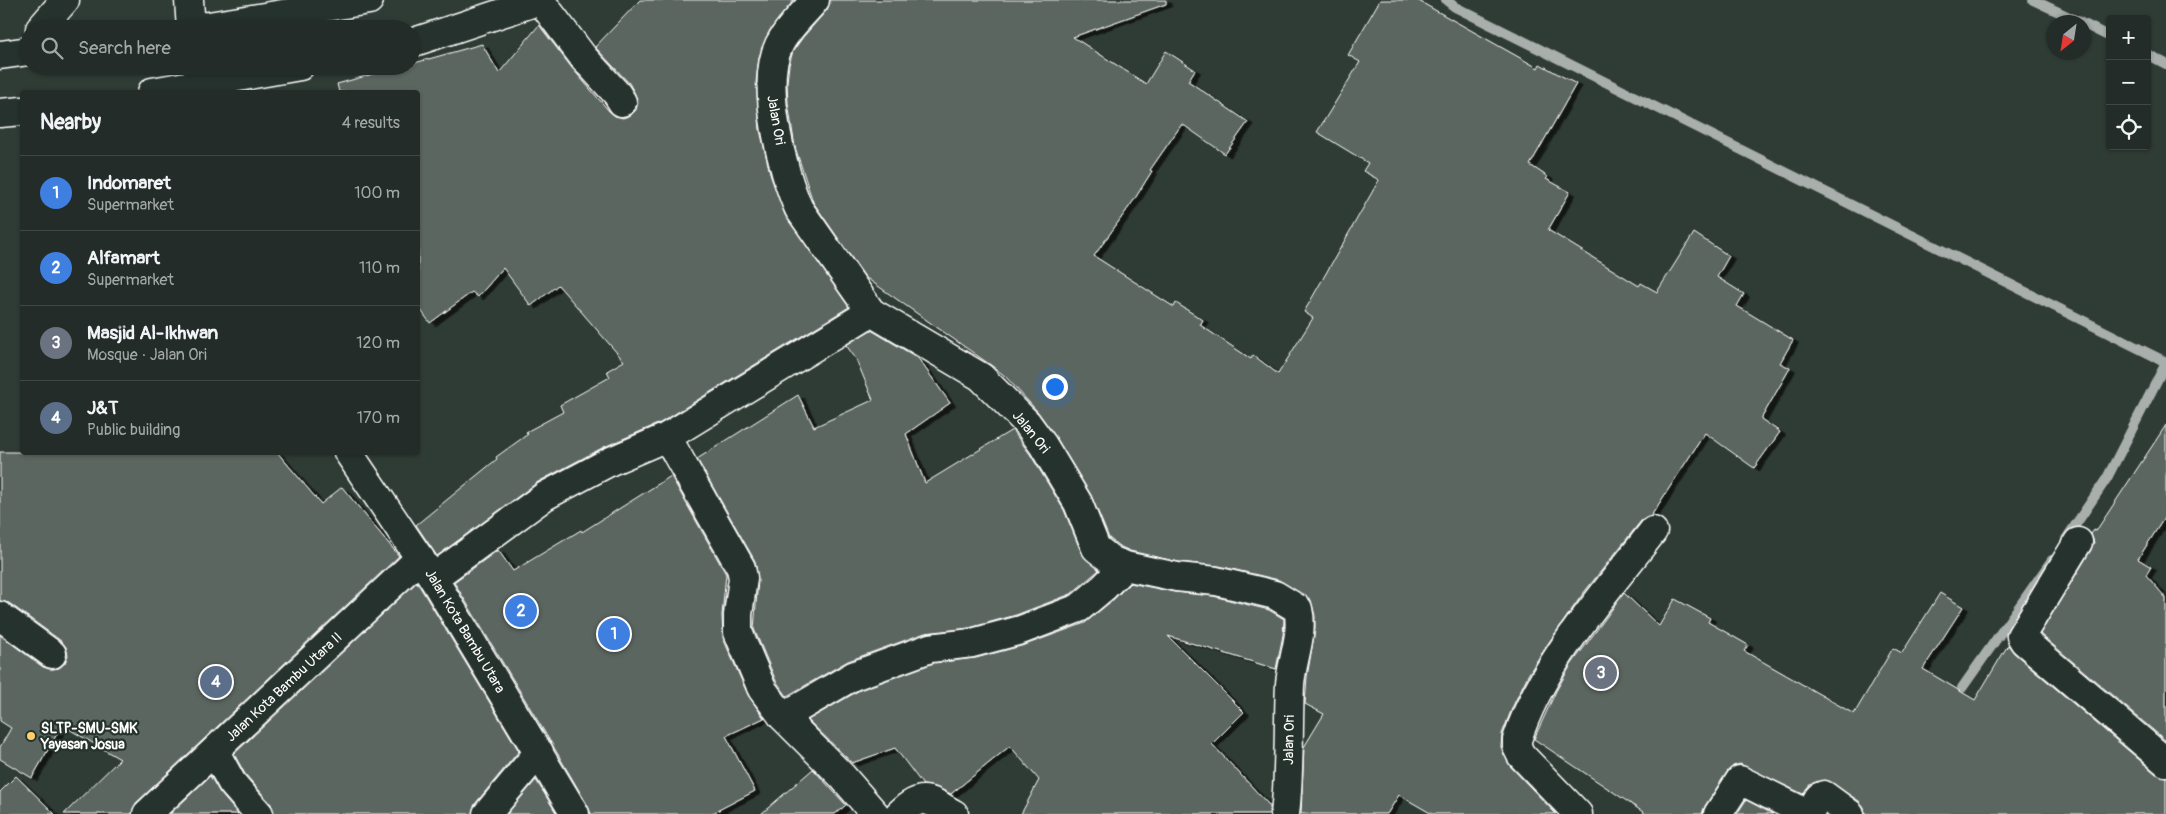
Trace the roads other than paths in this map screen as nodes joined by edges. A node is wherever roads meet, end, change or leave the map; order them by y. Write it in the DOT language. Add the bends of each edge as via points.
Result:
graph roads {
  1 [pos="65,0"];
  2 [pos="189,0"];
  3 [pos="369,0"];
  4 [pos="541,0"];
  5 [pos="815,0"];
  6 [pos="48,20"];
  7 [pos="190,20"];
  8 [pos="246,20"];
  9 [pos="420,40"];
  10 [pos="256,75"];
  11 [pos="184,90"];
  12 [pos="622,102"];
  13 [pos="20,111"];
  14 [pos="0,113"];
  15 [pos="871,312"];
  16 [pos="667,437"];
  17 [pos="350,455"];
  18 [pos="1653,532"];
  19 [pos="2078,542"];
  20 [pos="1125,566"];
  21 [pos="427,568"];
  22 [pos="0,616"];
  23 [pos="52,654"];
  24 [pos="783,717"];
  25 [pos="215,752"];
  26 [pos="539,752"];
  27 [pos="2166,762"];
  28 [pos="147,814"];
  29 [pos="259,814"];
  30 [pos="487,814"];
  31 [pos="575,814"];
  32 [pos="874,814"];
  33 [pos="899,814"];
  34 [pos="954,814"];
  35 [pos="1285,814"];
  36 [pos="1578,814"];
  37 [pos="1718,814"];
  38 [pos="1850,814"];
  1 -- 6 [label="street"];
  2 -- 7 [label="street"];
  3 -- 8 [label="street"];
  4 -- 9 [label="street"];
  4 -- 12 [label="street"];
  5 -- 15 [label="street, Jalan Ori" via="778,46 770,89 775,122 791,190 799,209"];
  10 -- 11 [label="street"];
  13 -- 14 [label="street"];
  15 -- 16 [label="street, Jalan Kota Bambu Utara II"];
  15 -- 20 [label="street, Jalan Ori" via="981,377 1027,423 1044,445 1078,503 1096,548"];
  16 -- 21 [label="street, Jalan Kota Bambu Utara II" via="611,461 544,496"];
  16 -- 24 [label="street" via="740,568 743,578 738,632 762,689"];
  17 -- 21 [label="street, Jalan Kota Bambu Utara"];
  18 -- 36 [label="street" via="1564,647 1537,694 1517,740 1521,755"];
  19 -- 27 [label="street" via="2021,636"];
  20 -- 24 [label="street" via="1078,608 1021,630 930,648 854,676"];
  20 -- 35 [label="street, Jalan Ori" via="1216,581 1275,595 1298,609 1300,624 1290,682"];
  21 -- 25 [label="street, Jalan Kota Bambu Utara II"];
  21 -- 26 [label="street, Jalan Kota Bambu Utara"];
  22 -- 23 [label="street"];
  24 -- 32 [label="street" via="842,776"];
  25 -- 28 [label="street, Jalan Kota Bambu Utara II"];
  25 -- 29 [label="street" via="232,783"];
  26 -- 30 [label="street"];
  26 -- 31 [label="street, Jalan Kota Bambu Utara"];
  33 -- 34 [label="street" via="925,798"];
  37 -- 38 [label="street" via="1740,780 1804,812 1810,812 1819,797 1824,795"];
}
